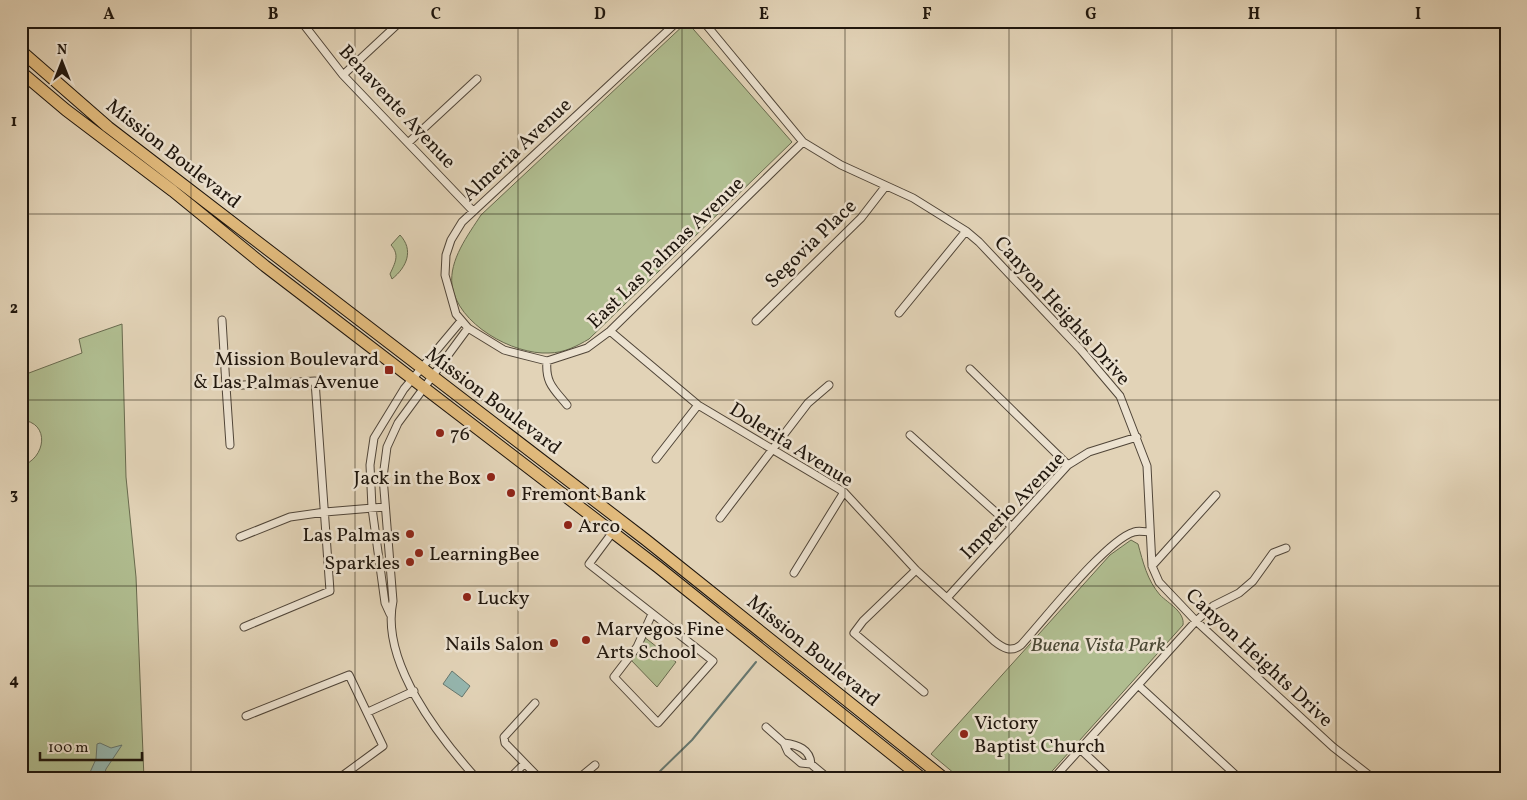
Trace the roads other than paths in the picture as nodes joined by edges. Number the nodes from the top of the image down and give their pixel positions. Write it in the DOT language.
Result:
graph roads {
  1 [pos="301,21"];
  2 [pos="401,21"];
  3 [pos="678,21"];
  4 [pos="703,21"];
  5 [pos="21,51"];
  6 [pos="21,72"];
  7 [pos="343,75"];
  8 [pos="477,79"];
  9 [pos="803,142"];
  10 [pos="408,143"];
  11 [pos="885,187"];
  12 [pos="473,211"];
  13 [pos="966,231"];
  14 [pos="899,313"];
  15 [pos="222,320"];
  16 [pos="461,321"];
  17 [pos="756,321"];
  18 [pos="468,328"];
  19 [pos="610,331"];
  20 [pos="547,361"];
  21 [pos="422,369"];
  22 [pos="970,369"];
  23 [pos="432,376"];
  24 [pos="414,380"];
  25 [pos="829,385"];
  26 [pos="226,386"];
  27 [pos="424,387"];
  28 [pos="567,405"];
  29 [pos="698,405"];
  30 [pos="910,435"];
  31 [pos="1137,437"];
  32 [pos="230,445"];
  33 [pos="774,448"];
  34 [pos="656,459"];
  35 [pos="1068,465"];
  36 [pos="844,492"];
  37 [pos="1216,495"];
  38 [pos="385,507"];
  39 [pos="372,508"];
  40 [pos="325,512"];
  41 [pos="720,518"];
  42 [pos="621,521"];
  43 [pos="1011,526"];
  44 [pos="613,532"];
  45 [pos="1149,532"];
  46 [pos="240,537"];
  47 [pos="1286,548"];
  48 [pos="1152,566"];
  49 [pos="916,570"];
  50 [pos="794,573"];
  51 [pos="947,598"];
  52 [pos="390,614"];
  53 [pos="652,614"];
  54 [pos="1196,621"];
  55 [pos="244,627"];
  56 [pos="1138,685"];
  57 [pos="414,691"];
  58 [pos="924,692"];
  59 [pos="535,704"];
  60 [pos="368,712"];
  61 [pos="246,716"];
  62 [pos="766,727"];
  63 [pos="784,743"];
  64 [pos="1080,749"];
  65 [pos="524,764"];
  66 [pos="812,764"];
  67 [pos="595,765"];
  68 [pos="338,779"];
  69 [pos="478,779"];
  70 [pos="509,779"];
  71 [pos="540,779"];
  72 [pos="578,779"];
  73 [pos="829,779"];
  74 [pos="923,779"];
  75 [pos="945,779"];
  76 [pos="1053,779"];
  77 [pos="1112,779"];
  78 [pos="1240,779"];
  79 [pos="1374,779"];
  1 -- 7 [label="street, Benavente Avenue"];
  2 -- 7 [label="street"];
  3 -- 12 [label="street, Almeria Avenue"];
  4 -- 9 [label="street, Canyon Heights Drive"];
  5 -- 21 [label="main road, Mission Boulevard"];
  6 -- 24 [label="main road, Mission Boulevard"];
  7 -- 10 [label="street, Benavente Avenue"];
  8 -- 10 [label="street"];
  9 -- 11 [label="street, Canyon Heights Drive"];
  9 -- 19 [label="street, East Las Palmas Avenue"];
  10 -- 12 [label="street, Benavente Avenue"];
  11 -- 13 [label="street, Canyon Heights Drive"];
  11 -- 17 [label="street, Segovia Place"];
  12 -- 16 [label="street, Almeria Avenue"];
  13 -- 14 [label="street"];
  13 -- 31 [label="street, Canyon Heights Drive"];
  15 -- 26 [label="street"];
  16 -- 18 [label="street, Almeria Avenue"];
  16 -- 21 [label="street"];
  18 -- 20 [label="street"];
  18 -- 23 [label="street"];
  19 -- 20 [label="street, East Las Palmas Avenue"];
  19 -- 29 [label="street, Dolerita Avenue"];
  20 -- 28 [label="street"];
  21 -- 23 [label="main road, Mission Boulevard"];
  21 -- 24 [label="street"];
  22 -- 35 [label="street"];
  23 -- 27 [label="street"];
  23 -- 42 [label="main road, Mission Boulevard"];
  24 -- 27 [label="main road, Mission Boulevard"];
  24 -- 39 [label="street"];
  25 -- 33 [label="street"];
  26 -- 32 [label="street"];
  26 -- 40 [label="street"];
  27 -- 38 [label="street"];
  27 -- 44 [label="main road, Mission Boulevard"];
  29 -- 33 [label="street, Dolerita Avenue"];
  29 -- 34 [label="street"];
  30 -- 43 [label="street"];
  31 -- 35 [label="street, Imperio Avenue"];
  31 -- 45 [label="street, Canyon Heights Drive"];
  33 -- 36 [label="street, Dolerita Avenue"];
  33 -- 41 [label="street"];
  35 -- 43 [label="street, Imperio Avenue"];
  36 -- 49 [label="street, Dolerita Avenue"];
  36 -- 50 [label="street"];
  37 -- 48 [label="street"];
  38 -- 39 [label="street"];
  38 -- 52 [label="street"];
  39 -- 40 [label="street"];
  39 -- 52 [label="street"];
  40 -- 46 [label="street"];
  40 -- 55 [label="street"];
  42 -- 44 [label="street"];
  42 -- 75 [label="main road, Mission Boulevard"];
  43 -- 51 [label="street, Imperio Avenue"];
  44 -- 53 [label="street"];
  44 -- 74 [label="main road, Mission Boulevard"];
  45 -- 48 [label="street, Canyon Heights Drive"];
  45 -- 51 [label="street, Dolerita Avenue"];
  47 -- 54 [label="street"];
  48 -- 54 [label="street, Canyon Heights Drive"];
  49 -- 51 [label="street, Dolerita Avenue"];
  49 -- 58 [label="street"];
  52 -- 57 [label="street"];
  53 -- 53 [label="street"];
  54 -- 56 [label="street"];
  54 -- 79 [label="street, Canyon Heights Drive"];
  56 -- 64 [label="street"];
  56 -- 78 [label="street"];
  57 -- 60 [label="street"];
  57 -- 69 [label="street"];
  59 -- 65 [label="street"];
  60 -- 61 [label="street"];
  60 -- 68 [label="street"];
  62 -- 63 [label="street"];
  63 -- 66 [label="street"];
  63 -- 66 [label="street"];
  64 -- 76 [label="street"];
  64 -- 77 [label="street"];
  65 -- 70 [label="street"];
  65 -- 71 [label="street"];
  66 -- 73 [label="street"];
  67 -- 72 [label="street"];
}
